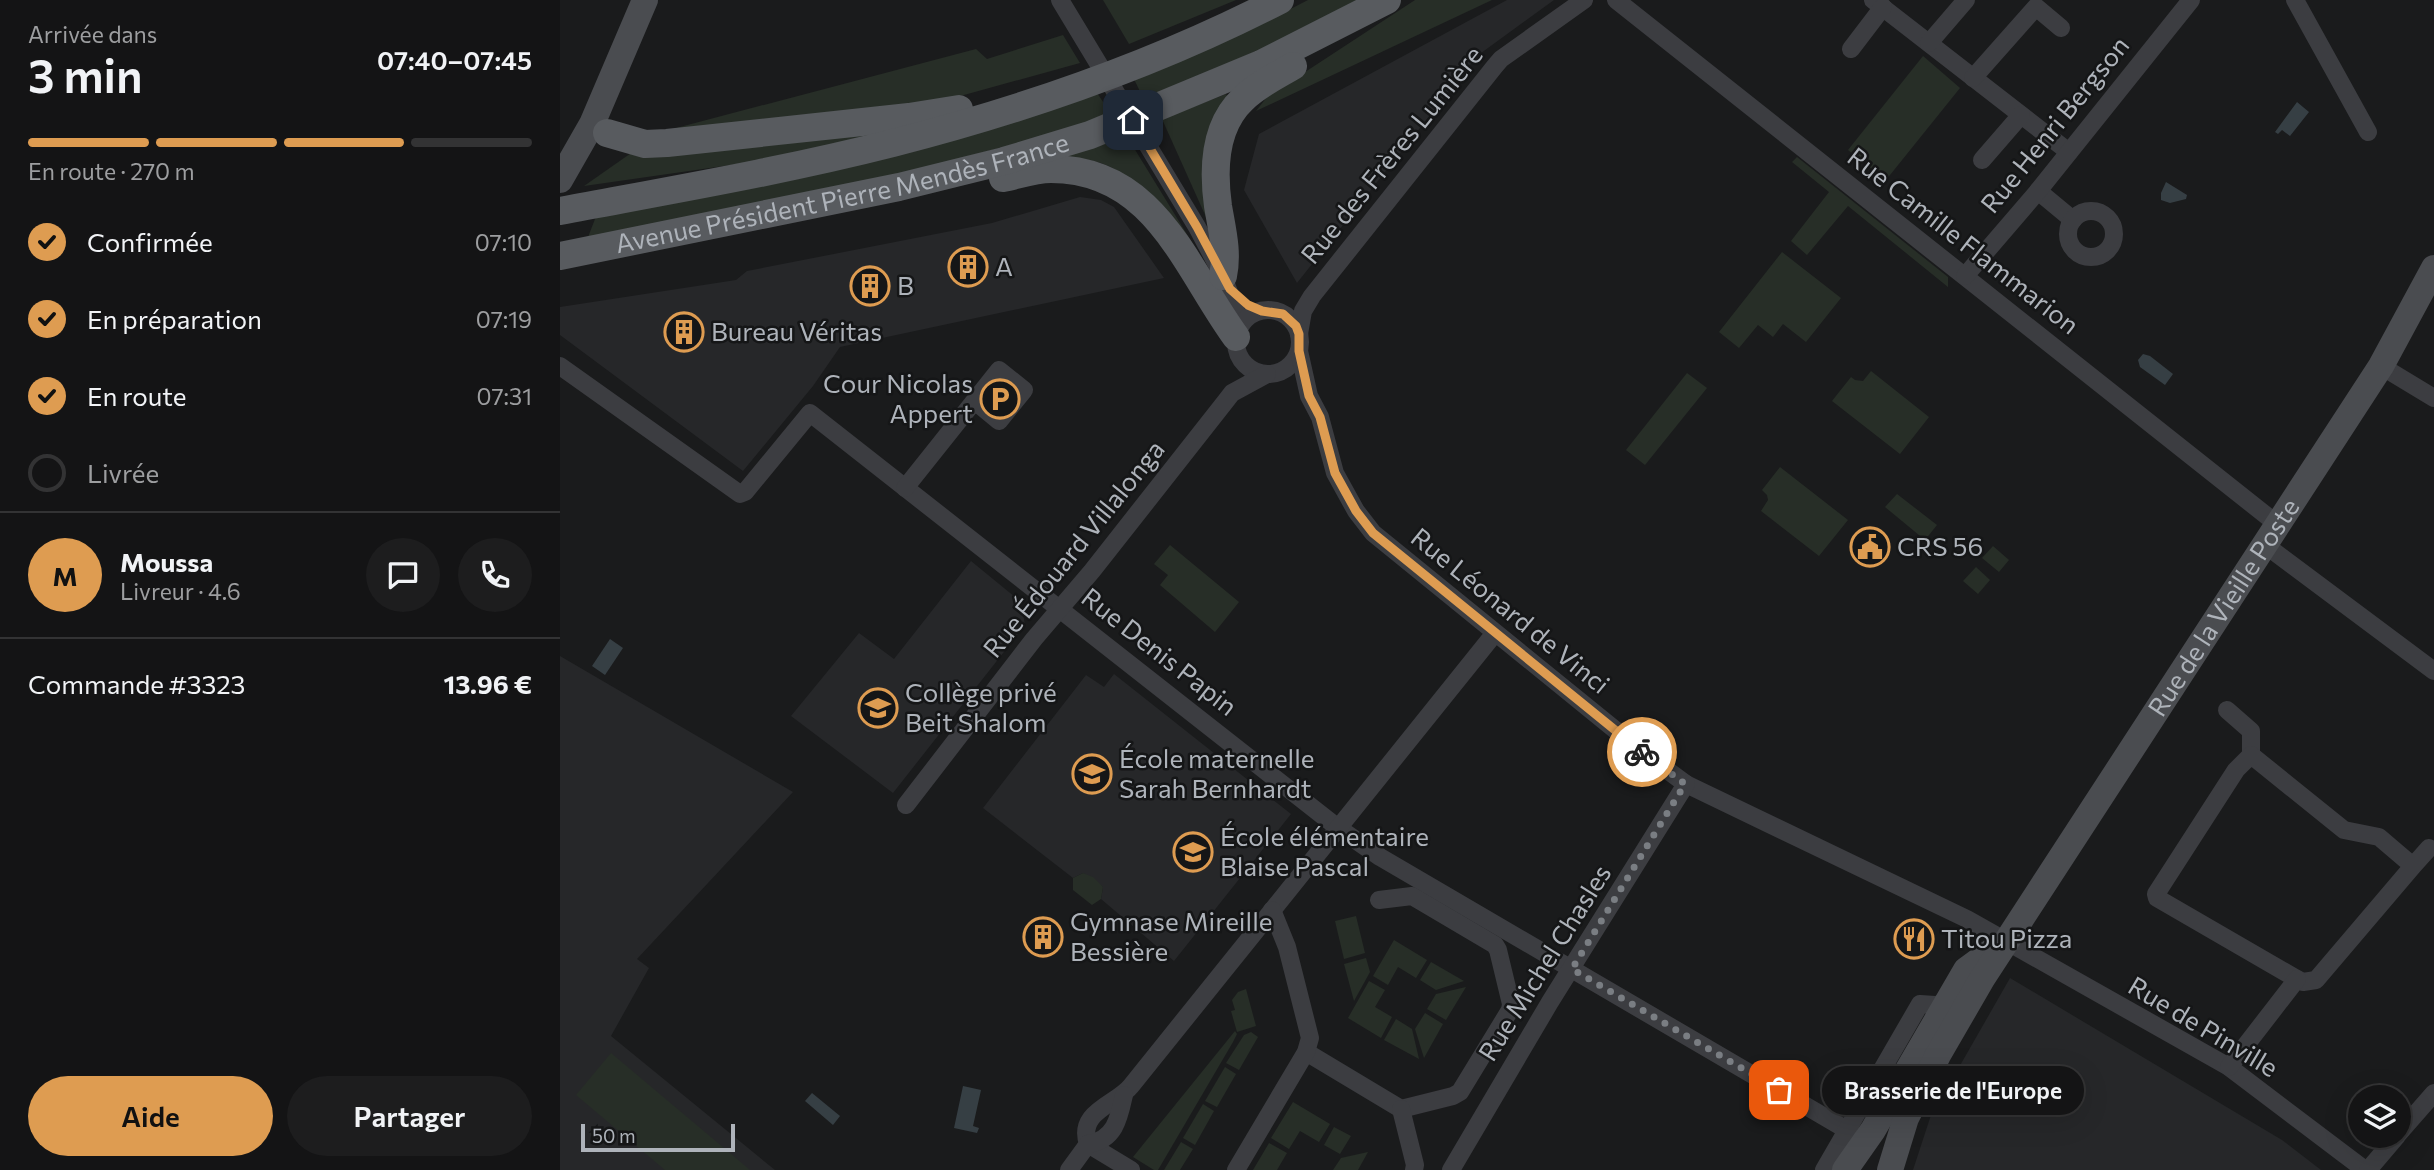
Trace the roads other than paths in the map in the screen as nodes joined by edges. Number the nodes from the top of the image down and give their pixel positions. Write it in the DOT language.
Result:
graph roads {
  1 [pos="645,0"];
  2 [pos="1060,0"];
  3 [pos="1280,0"];
  4 [pos="1389,0"];
  5 [pos="1584,0"];
  6 [pos="1616,0"];
  7 [pos="1965,0"];
  8 [pos="2295,0"];
  9 [pos="2185,2"];
  10 [pos="1878,4"];
  11 [pos="2061,28"];
  12 [pos="1929,43"];
  13 [pos="1851,49"];
  14 [pos="1973,78"];
  15 [pos="1033,103"];
  16 [pos="2021,115"];
  17 [pos="600,129"];
  18 [pos="2368,132"];
  19 [pos="2069,152"];
  20 [pos="1982,160"];
  21 [pos="560,180"];
  22 [pos="899,187"];
  23 [pos="2038,191"];
  24 [pos="560,211"];
  25 [pos="2073,220"];
  26 [pos="560,256"];
  27 [pos="2434,268"];
  28 [pos="1965,276"];
  29 [pos="1226,283"];
  30 [pos="1312,296"];
  31 [pos="1262,311"];
  32 [pos="1283,314"];
  33 [pos="1238,337"];
  34 [pos="1299,343"];
  35 [pos="560,366"];
  36 [pos="2381,366"];
  37 [pos="1273,373"];
  38 [pos="1232,393"];
  39 [pos="1309,396"];
  40 [pos="2434,398"];
  41 [pos="976,402"];
  42 [pos="905,488"];
  43 [pos="2271,534"];
  44 [pos="1061,609"];
  45 [pos="1495,633"];
  46 [pos="2434,671"];
  47 [pos="2227,709"];
  48 [pos="2251,755"];
  49 [pos="1685,784"];
  50 [pos="906,805"];
  51 [pos="1337,827"];
  52 [pos="2429,848"];
  53 [pos="2413,866"];
  54 [pos="1379,900"];
  55 [pos="1272,910"];
  56 [pos="2006,941"];
  57 [pos="1572,969"];
  58 [pos="2297,979"];
  59 [pos="1306,1052"];
  60 [pos="2229,1068"];
  61 [pos="2434,1093"];
  62 [pos="1401,1109"];
  63 [pos="2411,1120"];
  64 [pos="1858,1126"];
  65 [pos="1088,1144"];
  66 [pos="2386,1148"];
  67 [pos="1069,1170"];
  68 [pos="1132,1170"];
  69 [pos="1236,1170"];
  70 [pos="1414,1170"];
  71 [pos="1451,1170"];
  72 [pos="1824,1170"];
  73 [pos="1845,1170"];
  74 [pos="1890,1170"];
  75 [pos="2367,1170"];
  1 -- 17 [label="main road"];
  2 -- 29 [label="street"];
  3 -- 15 [label="main road, Avenue Président Pierre Mendès France"];
  4 -- 22 [label="main road, Avenue Président Pierre Mendès France"];
  4 -- 29 [label="main road"];
  5 -- 30 [label="street, Rue des Frères Lumière"];
  6 -- 28 [label="street, Rue Camille Flammarion"];
  7 -- 12 [label="street"];
  8 -- 18 [label="street"];
  9 -- 19 [label="street, Rue Henri Bergson"];
  10 -- 12 [label="street"];
  10 -- 13 [label="street"];
  11 -- 14 [label="street"];
  12 -- 14 [label="street"];
  14 -- 16 [label="street"];
  15 -- 17 [label="main road"];
  15 -- 24 [label="main road, Avenue Président Pierre Mendès France"];
  16 -- 19 [label="street"];
  16 -- 20 [label="street"];
  17 -- 21 [label="main road"];
  19 -- 23 [label="street, Rue Henri Bergson"];
  22 -- 26 [label="main road, Avenue Président Pierre Mendès France"];
  22 -- 33 [label="main road"];
  23 -- 25 [label="street"];
  23 -- 28 [label="street, Rue Henri Bergson"];
  27 -- 36 [label="main road, Rue de la Vieille Poste"];
  28 -- 43 [label="street, Rue Camille Flammarion"];
  29 -- 31 [label="street"];
  29 -- 33 [label="street"];
  30 -- 32 [label="street, Rue des Frères Lumière"];
  30 -- 34 [label="street, Rue des Frères Lumière"];
  31 -- 32 [label="street"];
  31 -- 33 [label="street"];
  32 -- 34 [label="street"];
  33 -- 37 [label="street"];
  33 -- 38 [label="street"];
  34 -- 37 [label="street"];
  34 -- 39 [label="street, Rue Léonard de Vinci"];
  35 -- 42 [label="street, Rue Denis Papin"];
  36 -- 40 [label="street"];
  36 -- 43 [label="main road, Rue de la Vieille Poste"];
  37 -- 38 [label="street, Rue Édouard Villalonga"];
  37 -- 39 [label="street, Rue Léonard de Vinci"];
  38 -- 44 [label="street, Rue Édouard Villalonga"];
  39 -- 45 [label="street, Rue Léonard de Vinci"];
  41 -- 42 [label="street"];
  42 -- 44 [label="street, Rue Denis Papin"];
  43 -- 46 [label="street, Rue Camille Flammarion"];
  43 -- 56 [label="main road, Rue de la Vieille Poste"];
  44 -- 50 [label="street, Rue Édouard Villalonga"];
  44 -- 51 [label="street, Rue Denis Papin"];
  45 -- 49 [label="street, Rue Léonard de Vinci"];
  45 -- 51 [label="street"];
  47 -- 48 [label="street"];
  48 -- 53 [label="street"];
  48 -- 58 [label="street"];
  49 -- 56 [label="street, Rue Léonard de Vinci"];
  49 -- 57 [label="street, Rue Michel Chasles"];
  51 -- 55 [label="street"];
  51 -- 57 [label="street, Rue Denis Papin"];
  52 -- 53 [label="street"];
  53 -- 58 [label="street"];
  54 -- 62 [label="street"];
  55 -- 59 [label="street"];
  55 -- 65 [label="street"];
  56 -- 60 [label="street, Rue de Pinville"];
  56 -- 64 [label="main road, Rue de la Vieille Poste"];
  56 -- 74 [label="main road, Rue de la Vieille Poste"];
  57 -- 64 [label="street, Rue Denis Papin"];
  57 -- 71 [label="street, Rue Michel Chasles"];
  58 -- 60 [label="street"];
  59 -- 62 [label="street"];
  59 -- 69 [label="street"];
  60 -- 75 [label="street, Rue de Pinville"];
  61 -- 63 [label="street"];
  62 -- 70 [label="street"];
  64 -- 72 [label="street, Rue de la Vieille Poste"];
  64 -- 73 [label="main road, Rue de la Vieille Poste"];
  65 -- 67 [label="street"];
  65 -- 68 [label="street"];
  66 -- 75 [label="street"];
}
